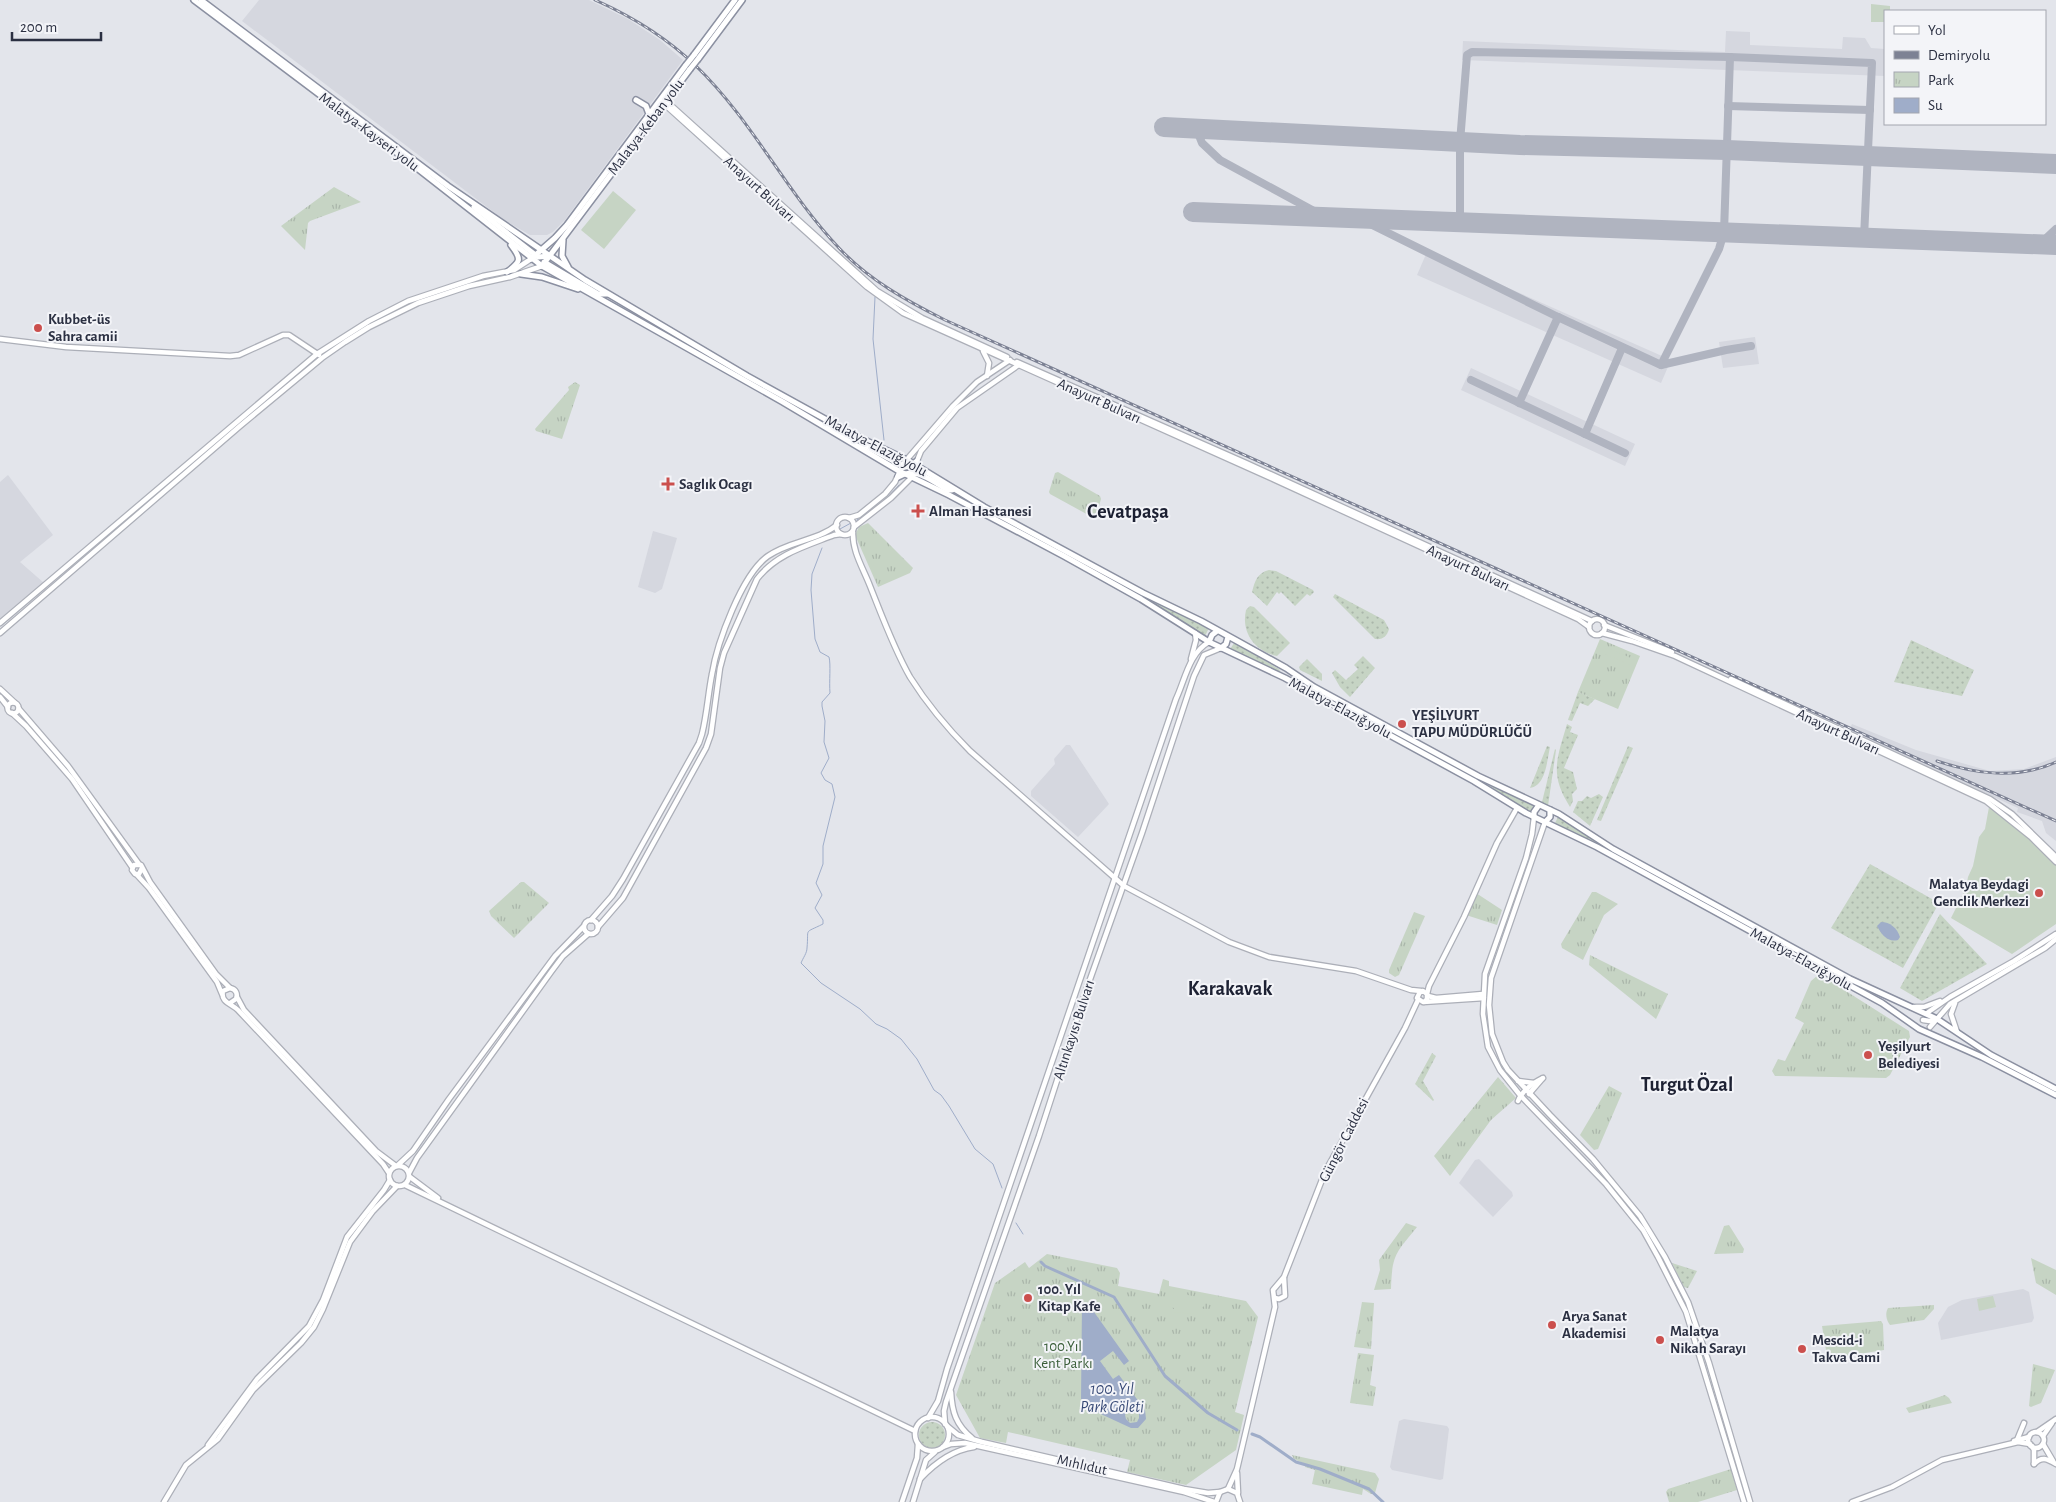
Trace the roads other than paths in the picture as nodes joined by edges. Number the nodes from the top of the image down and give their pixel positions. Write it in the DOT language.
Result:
graph roads {
  1 [pos="194,0"];
  2 [pos="201,0"];
  3 [pos="735,0"];
  4 [pos="742,0"];
  5 [pos="696,57"];
  6 [pos="636,100"];
  7 [pos="662,100"];
  8 [pos="649,114"];
  9 [pos="463,204"];
  10 [pos="518,230"];
  11 [pos="505,237"];
  12 [pos="563,238"];
  13 [pos="528,240"];
  14 [pos="540,248"];
  15 [pos="533,256"];
  16 [pos="551,256"];
  17 [pos="546,266"];
  18 [pos="570,270"];
  19 [pos="507,272"];
  20 [pos="521,274"];
  21 [pos="581,290"];
  22 [pos="610,295"];
  23 [pos="595,299"];
  24 [pos="0,339"];
  25 [pos="982,350"];
  26 [pos="318,354"];
  27 [pos="322,358"];
  28 [pos="1010,360"];
  29 [pos="1020,364"];
  30 [pos="987,376"];
  31 [pos="905,459"];
  32 [pos="916,467"];
  33 [pos="901,471"];
  34 [pos="912,478"];
  35 [pos="849,518"];
  36 [pos="837,524"];
  37 [pos="853,529"];
  38 [pos="842,534"];
  39 [pos="854,547"];
  40 [pos="1592,621"];
  41 [pos="0,623"];
  42 [pos="1604,625"];
  43 [pos="1589,627"];
  44 [pos="1217,631"];
  45 [pos="0,633"];
  46 [pos="1195,633"];
  47 [pos="1602,633"];
  48 [pos="1228,636"];
  49 [pos="1209,642"];
  50 [pos="1221,648"];
  51 [pos="1190,664"];
  52 [pos="0,689"];
  53 [pos="0,697"];
  54 [pos="14,702"];
  55 [pos="8,707"];
  56 [pos="19,709"];
  57 [pos="12,713"];
  58 [pos="1161,746"];
  59 [pos="1161,779"];
  60 [pos="1141,802"];
  61 [pos="1539,805"];
  62 [pos="1517,808"];
  63 [pos="1550,810"];
  64 [pos="1534,817"];
  65 [pos="1545,822"];
  66 [pos="1564,832"];
  67 [pos="1142,833"];
  68 [pos="1585,846"];
  69 [pos="2056,857"];
  70 [pos="2056,862"];
  71 [pos="1119,865"];
  72 [pos="141,866"];
  73 [pos="132,867"];
  74 [pos="1104,868"];
  75 [pos="137,874"];
  76 [pos="1115,878"];
  77 [pos="1124,886"];
  78 [pos="1103,914"];
  79 [pos="591,920"];
  80 [pos="583,927"];
  81 [pos="598,927"];
  82 [pos="588,934"];
  83 [pos="2056,934"];
  84 [pos="2056,939"];
  85 [pos="1102,948"];
  86 [pos="1084,972"];
  87 [pos="1484,982"];
  88 [pos="230,988"];
  89 [pos="1411,990"];
  90 [pos="1425,993"];
  91 [pos="222,994"];
  92 [pos="1085,994"];
  93 [pos="1483,996"];
  94 [pos="1490,996"];
  95 [pos="237,997"];
  96 [pos="1474,997"];
  97 [pos="1950,997"];
  98 [pos="1957,1000"];
  99 [pos="1420,1001"];
  100 [pos="230,1003"];
  101 [pos="1913,1007"];
  102 [pos="1483,1008"];
  103 [pos="1927,1013"];
  104 [pos="1937,1019"];
  105 [pos="1923,1020"];
  106 [pos="1932,1028"];
  107 [pos="1957,1032"];
  108 [pos="1932,1035"];
  109 [pos="1518,1081"];
  110 [pos="1535,1084"];
  111 [pos="2056,1089"];
  112 [pos="1528,1092"];
  113 [pos="2056,1095"];
  114 [pos="1522,1097"];
  115 [pos="1537,1102"];
  116 [pos="397,1166"];
  117 [pos="389,1173"];
  118 [pos="410,1175"];
  119 [pos="390,1180"];
  120 [pos="405,1185"];
  121 [pos="397,1186"];
  122 [pos="443,1202"];
  123 [pos="1284,1277"];
  124 [pos="1278,1286"];
  125 [pos="1284,1288"];
  126 [pos="1275,1298"];
  127 [pos="1281,1299"];
  128 [pos="1275,1307"];
  129 [pos="951,1387"];
  130 [pos="928,1418"];
  131 [pos="2055,1420"];
  132 [pos="946,1425"];
  133 [pos="915,1431"];
  134 [pos="2032,1435"];
  135 [pos="2043,1436"];
  136 [pos="974,1440"];
  137 [pos="2017,1440"];
  138 [pos="918,1444"];
  139 [pos="2031,1445"];
  140 [pos="978,1446"];
  141 [pos="2001,1446"];
  142 [pos="2040,1446"];
  143 [pos="206,1448"];
  144 [pos="943,1448"];
  145 [pos="936,1451"];
  146 [pos="2055,1463"];
  147 [pos="2034,1464"];
  148 [pos="1237,1469"];
  149 [pos="920,1479"];
  150 [pos="1228,1489"];
  151 [pos="1220,1492"];
  152 [pos="1239,1498"];
  153 [pos="164,1502"];
  154 [pos="902,1502"];
  155 [pos="913,1502"];
  156 [pos="1215,1502"];
  157 [pos="1246,1502"];
  158 [pos="1744,1502"];
  159 [pos="1750,1502"];
  160 [pos="1852,1502"];
  1 -- 9 [label="highway, Malatya-Kayseri yolu"];
  2 -- 13 [label="highway"];
  3 -- 5 [label="highway, Malatya-Keban yolu"];
  4 -- 5 [label="highway, Malatya-Keban yolu"];
  5 -- 7 [label="highway, Malatya-Keban yolu, bridge"];
  6 -- 8 [label="highway"];
  7 -- 8 [label="highway, Malatya-Keban yolu"];
  7 -- 12 [label="highway, Malatya-Keban yolu"];
  7 -- 25 [label="main road, Anayurt Bulvarı"];
  7 -- 28 [label="main road, Anayurt Bulvarı"];
  8 -- 14 [label="highway, Malatya-Keban yolu"];
  9 -- 11 [label="highway, Malatya-Kayseri yolu"];
  9 -- 15 [label="highway"];
  10 -- 13 [label="highway"];
  11 -- 15 [label="highway, Malatya-Kayseri yolu"];
  11 -- 19 [label="highway"];
  12 -- 16 [label="highway, Malatya-Keban yolu"];
  12 -- 18 [label="highway"];
  13 -- 14 [label="highway, Malatya-Elazığ yolu"];
  14 -- 15 [label="highway, Malatya-Keban yolu"];
  14 -- 16 [label="highway, Malatya-Elazığ yolu"];
  15 -- 16 [label="highway"];
  15 -- 17 [label="highway, Malatya-Kayseri yolu"];
  15 -- 19 [label="main road"];
  16 -- 17 [label="highway, Malatya-Keban yolu"];
  16 -- 18 [label="highway, Malatya-Elazığ yolu"];
  17 -- 20 [label="main road"];
  17 -- 21 [label="highway, Malatya-Elazığ yolu"];
  17 -- 22 [label="highway"];
  18 -- 22 [label="highway, Malatya-Elazığ yolu"];
  19 -- 26 [label="main road"];
  20 -- 21 [label="highway"];
  20 -- 27 [label="main road"];
  21 -- 23 [label="highway"];
  21 -- 33 [label="highway, Malatya-Elazığ yolu"];
  22 -- 31 [label="highway, Malatya-Elazığ yolu"];
  24 -- 26 [label="main road"];
  25 -- 28 [label="main road, Anayurt Bulvarı"];
  25 -- 30 [label="main road"];
  26 -- 27 [label="main road"];
  26 -- 41 [label="main road"];
  27 -- 45 [label="main road"];
  28 -- 29 [label="main road, Anayurt Bulvarı"];
  28 -- 30 [label="main road"];
  29 -- 32 [label="main road"];
  29 -- 40 [label="main road, Anayurt Bulvarı"];
  29 -- 43 [label="main road, Anayurt Bulvarı"];
  30 -- 31 [label="main road"];
  31 -- 32 [label="highway, Malatya-Elazığ yolu"];
  31 -- 33 [label="highway"];
  32 -- 33 [label="highway"];
  32 -- 34 [label="highway"];
  32 -- 44 [label="highway, Malatya-Elazığ yolu"];
  33 -- 34 [label="highway, Malatya-Elazığ yolu"];
  33 -- 35 [label="main road"];
  34 -- 37 [label="main road"];
  34 -- 46 [label="highway, Malatya-Elazığ yolu"];
  35 -- 36 [label="main road"];
  35 -- 37 [label="main road"];
  36 -- 38 [label="main road"];
  36 -- 79 [label="main road"];
  37 -- 38 [label="main road"];
  37 -- 39 [label="main road"];
  38 -- 39 [label="main road"];
  38 -- 81 [label="main road"];
  39 -- 74 [label="main road"];
  40 -- 42 [label="main road"];
  40 -- 43 [label="main road"];
  42 -- 47 [label="main road"];
  42 -- 69 [label="main road, Anayurt Bulvarı"];
  43 -- 47 [label="main road"];
  44 -- 48 [label="highway, Malatya-Elazığ yolu"];
  44 -- 49 [label="highway"];
  46 -- 49 [label="highway, Malatya-Elazığ yolu"];
  46 -- 51 [label="main road"];
  47 -- 70 [label="main road, Anayurt Bulvarı"];
  48 -- 50 [label="highway"];
  48 -- 61 [label="highway, Malatya-Elazığ yolu"];
  49 -- 50 [label="highway, Malatya-Elazığ yolu"];
  49 -- 51 [label="main road, Altınkayısı Bulvarı"];
  50 -- 59 [label="main road, Altınkayısı Bulvarı"];
  50 -- 62 [label="highway, Malatya-Elazığ yolu"];
  51 -- 58 [label="main road, Altınkayısı Bulvarı"];
  52 -- 54 [label="main road"];
  53 -- 55 [label="main road"];
  54 -- 55 [label="main road"];
  54 -- 56 [label="main road"];
  55 -- 57 [label="main road"];
  56 -- 57 [label="main road"];
  56 -- 72 [label="main road"];
  57 -- 73 [label="main road"];
  58 -- 59 [label="main road"];
  58 -- 60 [label="main road, Altınkayısı Bulvarı"];
  59 -- 67 [label="main road, Altınkayısı Bulvarı"];
  60 -- 67 [label="main road"];
  60 -- 71 [label="main road, Altınkayısı Bulvarı"];
  61 -- 63 [label="highway"];
  61 -- 64 [label="highway"];
  62 -- 64 [label="highway, Malatya-Elazığ yolu"];
  62 -- 90 [label="main road, Güngör Caddesi"];
  63 -- 65 [label="highway"];
  63 -- 101 [label="highway, Malatya-Elazığ yolu"];
  64 -- 65 [label="highway"];
  64 -- 87 [label="main road"];
  65 -- 66 [label="highway, Malatya-Elazığ yolu"];
  65 -- 94 [label="main road"];
  66 -- 68 [label="highway"];
  66 -- 108 [label="highway, Malatya-Elazığ yolu"];
  67 -- 77 [label="main road, Altınkayısı Bulvarı"];
  71 -- 74 [label="main road"];
  71 -- 76 [label="main road, Altınkayısı Bulvarı"];
  72 -- 73 [label="main road"];
  72 -- 75 [label="main road"];
  72 -- 88 [label="main road"];
  73 -- 75 [label="main road"];
  74 -- 76 [label="main road"];
  75 -- 91 [label="main road"];
  76 -- 77 [label="main road"];
  76 -- 78 [label="main road, Altınkayısı Bulvarı"];
  77 -- 85 [label="main road, Altınkayısı Bulvarı"];
  77 -- 89 [label="main road"];
  78 -- 85 [label="main road"];
  78 -- 86 [label="main road, Altınkayısı Bulvarı"];
  79 -- 80 [label="main road"];
  79 -- 81 [label="main road"];
  80 -- 82 [label="main road"];
  80 -- 116 [label="main road"];
  81 -- 82 [label="main road"];
  82 -- 118 [label="main road"];
  83 -- 97 [label="main road"];
  84 -- 98 [label="main road"];
  85 -- 92 [label="main road, Altınkayısı Bulvarı"];
  86 -- 92 [label="main road"];
  86 -- 130 [label="main road, Altınkayısı Bulvarı"];
  87 -- 93 [label="main road"];
  87 -- 96 [label="main road"];
  88 -- 91 [label="main road"];
  88 -- 95 [label="main road"];
  89 -- 90 [label="main road"];
  89 -- 99 [label="main road"];
  90 -- 96 [label="main road"];
  90 -- 99 [label="main road, Güngör Caddesi"];
  90 -- 99 [label="main road, Güngör Caddesi"];
  91 -- 100 [label="main road"];
  92 -- 129 [label="main road, Altınkayısı Bulvarı"];
  93 -- 94 [label="main road"];
  93 -- 96 [label="main road"];
  93 -- 102 [label="main road"];
  94 -- 109 [label="main road"];
  95 -- 100 [label="main road"];
  95 -- 116 [label="main road"];
  96 -- 99 [label="main road"];
  96 -- 102 [label="main road"];
  97 -- 101 [label="main road"];
  97 -- 103 [label="main road"];
  98 -- 104 [label="main road"];
  98 -- 107 [label="main road"];
  99 -- 123 [label="main road, Güngör Caddesi"];
  100 -- 117 [label="main road"];
  101 -- 103 [label="highway, Malatya-Elazığ yolu"];
  102 -- 114 [label="main road"];
  103 -- 104 [label="highway, Malatya-Elazığ yolu"];
  103 -- 105 [label="highway"];
  104 -- 105 [label="main road"];
  104 -- 106 [label="main road"];
  104 -- 107 [label="highway, Malatya-Elazığ yolu"];
  106 -- 108 [label="highway"];
  107 -- 111 [label="highway, Malatya-Elazığ yolu"];
  108 -- 113 [label="highway, Malatya-Elazığ yolu"];
  109 -- 110 [label="main road"];
  109 -- 112 [label="main road"];
  110 -- 112 [label="main road"];
  110 -- 115 [label="main road"];
  112 -- 114 [label="main road"];
  112 -- 115 [label="main road"];
  114 -- 158 [label="main road"];
  115 -- 159 [label="main road"];
  116 -- 117 [label="main road"];
  116 -- 118 [label="main road"];
  117 -- 119 [label="main road"];
  118 -- 120 [label="main road"];
  118 -- 122 [label="main road"];
  119 -- 121 [label="main road"];
  119 -- 143 [label="main road"];
  120 -- 121 [label="main road"];
  120 -- 122 [label="main road"];
  121 -- 143 [label="main road"];
  122 -- 133 [label="main road"];
  123 -- 124 [label="main road, Güngör Caddesi"];
  123 -- 125 [label="main road, Güngör Caddesi"];
  124 -- 125 [label="main road"];
  124 -- 126 [label="main road"];
  125 -- 127 [label="main road"];
  126 -- 127 [label="main road"];
  126 -- 128 [label="main road"];
  127 -- 128 [label="main road"];
  128 -- 148 [label="main road"];
  129 -- 132 [label="main road, Altınkayısı Bulvarı"];
  129 -- 136 [label="main road"];
  130 -- 132 [label="main road"];
  130 -- 133 [label="main road"];
  131 -- 134 [label="main road"];
  131 -- 135 [label="main road"];
  132 -- 136 [label="main road, Mıhlıdut"];
  132 -- 144 [label="main road"];
  133 -- 138 [label="main road"];
  134 -- 135 [label="main road"];
  134 -- 137 [label="main road"];
  134 -- 137 [label="main road"];
  134 -- 139 [label="main road"];
  135 -- 142 [label="main road"];
  136 -- 151 [label="main road, Mıhlıdut"];
  137 -- 141 [label="main road"];
  138 -- 145 [label="main road"];
  138 -- 154 [label="main road"];
  139 -- 141 [label="main road"];
  139 -- 142 [label="main road"];
  139 -- 147 [label="main road"];
  140 -- 144 [label="main road, Mıhlıdut"];
  140 -- 149 [label="main road"];
  140 -- 156 [label="main road, Mıhlıdut"];
  141 -- 160 [label="main road"];
  142 -- 146 [label="main road"];
  142 -- 147 [label="main road"];
  143 -- 153 [label="main road"];
  144 -- 145 [label="main road"];
  145 -- 149 [label="main road"];
  146 -- 147 [label="main road"];
  148 -- 150 [label="main road"];
  148 -- 152 [label="main road"];
  149 -- 155 [label="main road"];
  150 -- 151 [label="main road"];
  150 -- 152 [label="main road"];
  151 -- 156 [label="main road"];
  152 -- 157 [label="main road"];
}
